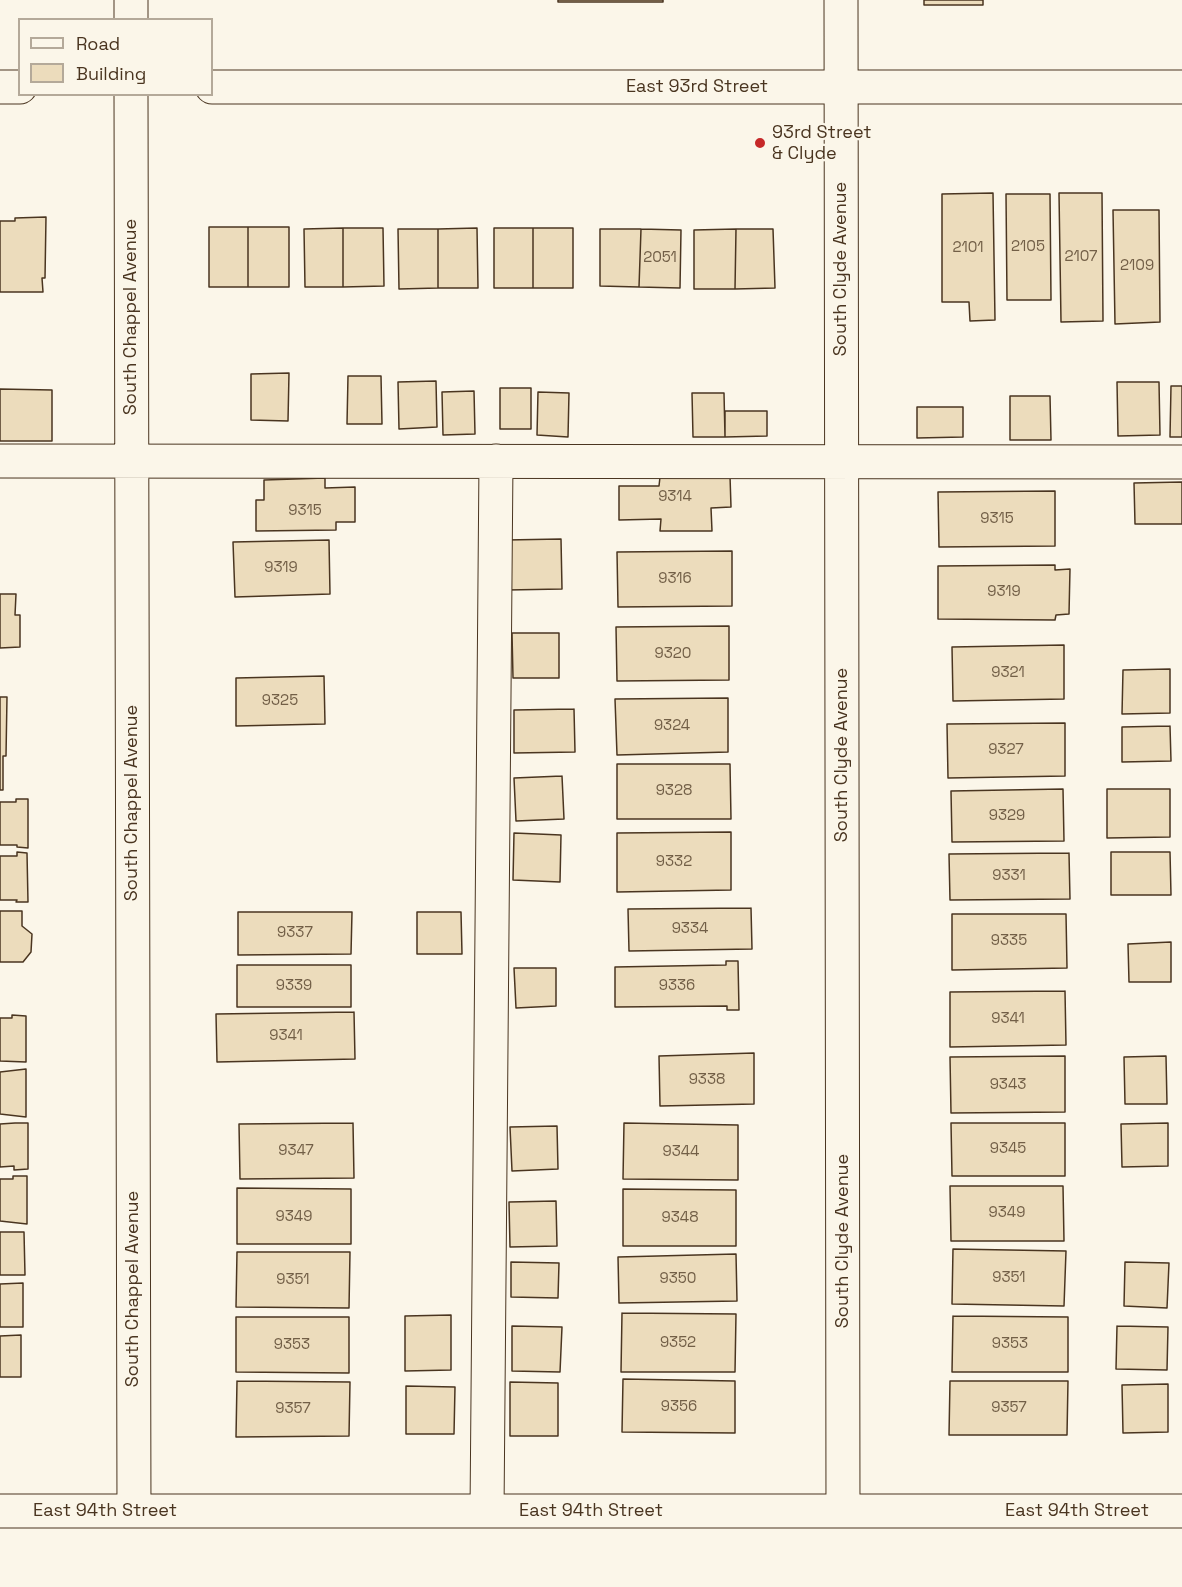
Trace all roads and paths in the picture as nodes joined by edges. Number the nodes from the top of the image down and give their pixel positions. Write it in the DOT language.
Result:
graph roads {
  1 [pos="131,0"];
  2 [pos="841,0"];
  3 [pos="131,18"];
  4 [pos="0,87"];
  5 [pos="18,87"];
  6 [pos="213,87"];
  7 [pos="841,87"];
  8 [pos="1182,87"];
  9 [pos="131,96"];
  10 [pos="0,461"];
  11 [pos="496,461"];
  12 [pos="131,462"];
  13 [pos="842,462"];
  14 [pos="1182,462"];
  15 [pos="0,1511"];
  16 [pos="134,1511"];
  17 [pos="487,1511"];
  18 [pos="843,1511"];
  19 [pos="1182,1511"];
  1 -- 3 [label="street"];
  2 -- 7 [label="street, South Clyde Avenue"];
  4 -- 5 [label="street"];
  6 -- 7 [label="street, East 93rd Street"];
  7 -- 8 [label="street, East 93rd Street"];
  7 -- 13 [label="street, South Clyde Avenue"];
  9 -- 12 [label="street, South Chappel Avenue"];
  10 -- 12 [label="street"];
  11 -- 12 [label="street"];
  11 -- 13 [label="street"];
  11 -- 17 [label="street"];
  12 -- 16 [label="street, South Chappel Avenue"];
  13 -- 14 [label="street"];
  13 -- 18 [label="street, South Clyde Avenue"];
  15 -- 16 [label="street, East 94th Street"];
  16 -- 17 [label="street, East 94th Street"];
  17 -- 18 [label="street, East 94th Street"];
  18 -- 19 [label="street, East 94th Street"];
}
